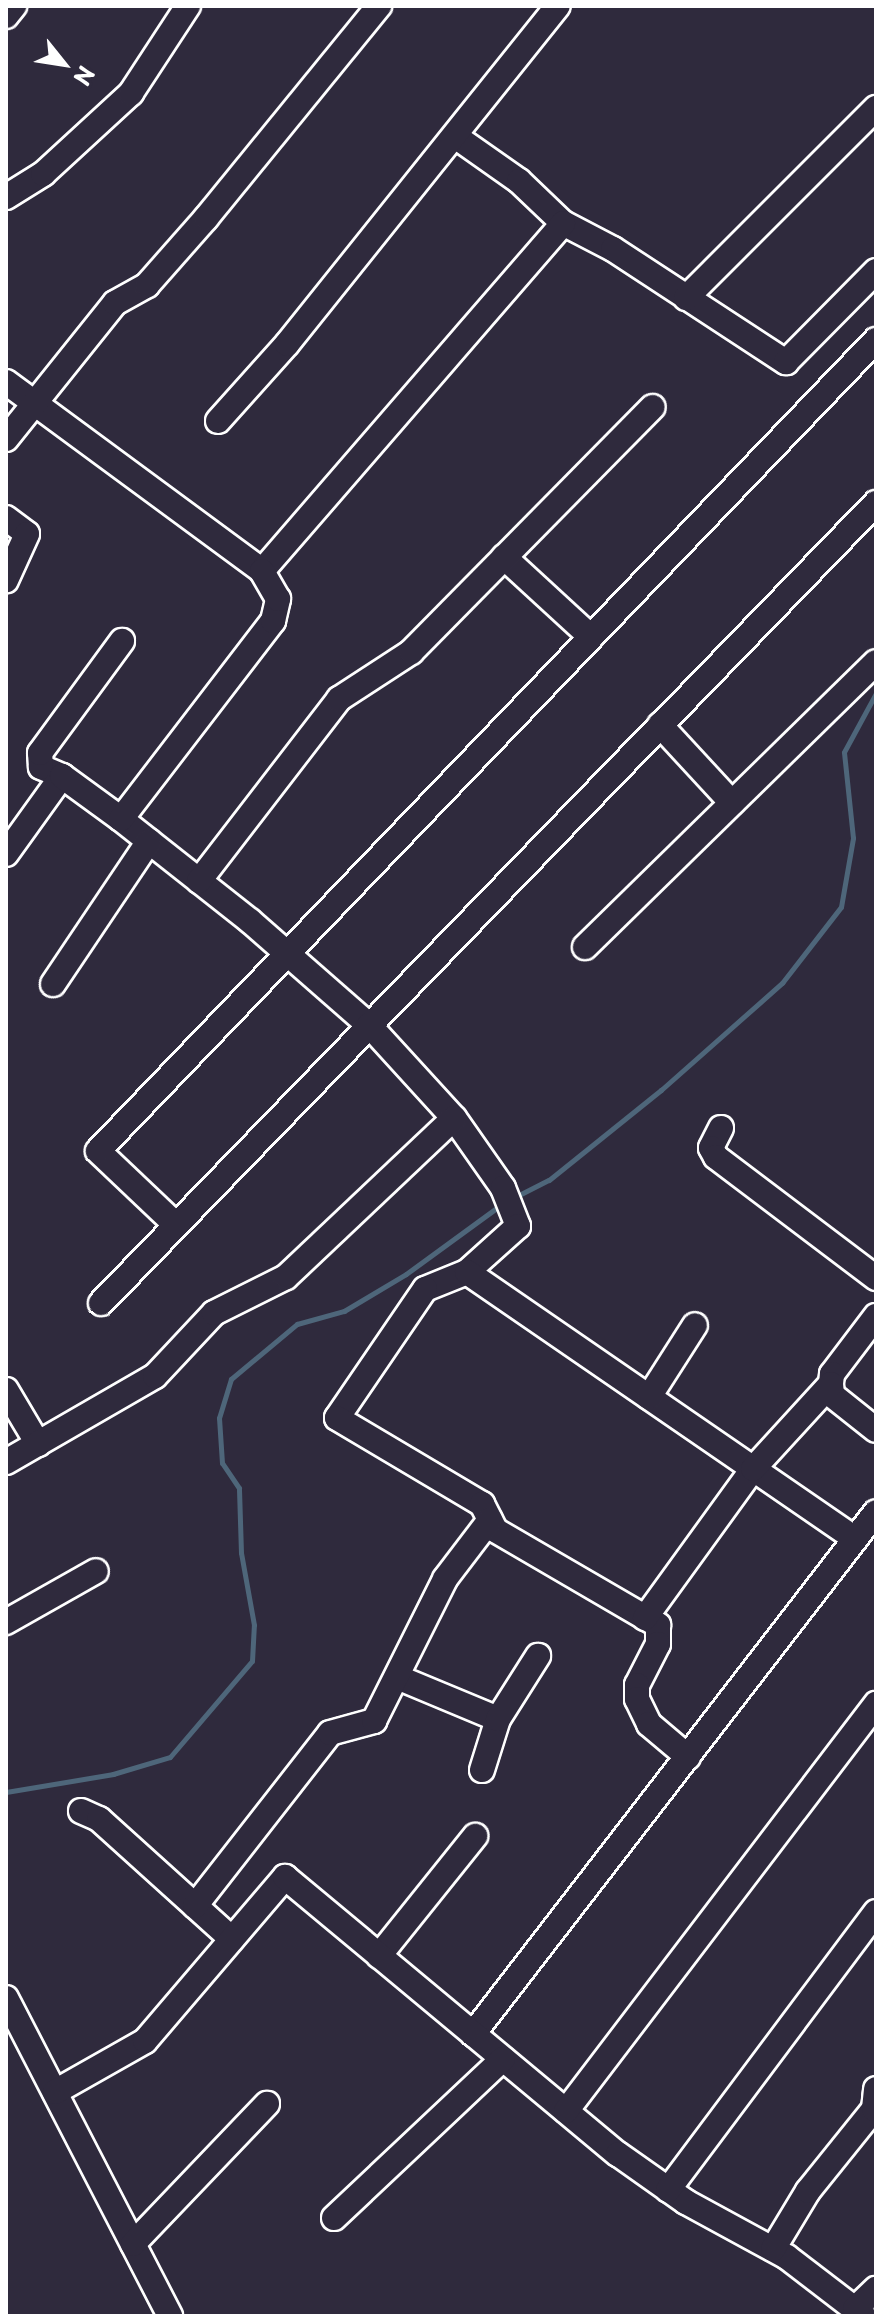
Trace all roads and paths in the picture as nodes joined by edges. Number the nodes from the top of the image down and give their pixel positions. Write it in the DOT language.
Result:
graph roads {
  1 [pos="14,6"];
  2 [pos="188,6"];
  3 [pos="379,6"];
  4 [pos="558,6"];
  5 [pos="6,16"];
  6 [pos="876,108"];
  7 [pos="455,136"];
  8 [pos="6,197"];
  9 [pos="563,223"];
  10 [pos="876,271"];
  11 [pos="686,298"];
  12 [pos="876,340"];
  13 [pos="6,382"];
  14 [pos="35,404"];
  15 [pos="653,407"];
  16 [pos="218,421"];
  17 [pos="6,439"];
  18 [pos="876,503"];
  19 [pos="6,518"];
  20 [pos="504,557"];
  21 [pos="262,571"];
  22 [pos="6,580"];
  23 [pos="591,637"];
  24 [pos="122,641"];
  25 [pos="876,662"];
  26 [pos="660,725"];
  27 [pos="62,776"];
  28 [pos="732,803"];
  29 [pos="121,819"];
  30 [pos="149,841"];
  31 [pos="6,854"];
  32 [pos="199,881"];
  33 [pos="585,947"];
  34 [pos="285,951"];
  35 [pos="53,984"];
  36 [pos="369,1025"];
  37 [pos="454,1118"];
  38 [pos="721,1128"];
  39 [pos="175,1224"];
  40 [pos="467,1272"];
  41 [pos="876,1278"];
  42 [pos="101,1303"];
  43 [pos="876,1316"];
  44 [pos="695,1325"];
  45 [pos="831,1384"];
  46 [pos="6,1390"];
  47 [pos="649,1397"];
  48 [pos="876,1430"];
  49 [pos="38,1444"];
  50 [pos="6,1462"];
  51 [pos="753,1469"];
  52 [pos="876,1512"];
  53 [pos="490,1520"];
  54 [pos="855,1539"];
  55 [pos="96,1571"];
  56 [pos="645,1618"];
  57 [pos="6,1622"];
  58 [pos="538,1656"];
  59 [pos="397,1677"];
  60 [pos="876,1704"];
  61 [pos="498,1719"];
  62 [pos="688,1757"];
  63 [pos="482,1770"];
  64 [pos="81,1811"];
  65 [pos="475,1836"];
  66 [pos="195,1906"];
  67 [pos="876,1912"];
  68 [pos="232,1939"];
  69 [pos="379,1956"];
  70 [pos="6,1998"];
  71 [pos="473,2034"];
  72 [pos="503,2059"];
  73 [pos="876,2089"];
  74 [pos="55,2092"];
  75 [pos="267,2104"];
  76 [pos="566,2111"];
  77 [pos="668,2190"];
  78 [pos="334,2218"];
  79 [pos="133,2244"];
  80 [pos="773,2249"];
  81 [pos="876,2289"];
  82 [pos="860,2313"];
  83 [pos="170,2316"];
  1 -- 5 [label="street"];
  2 -- 8 [label="street"];
  3 -- 14 [label="street"];
  4 -- 7 [label="street"];
  6 -- 11 [label="street"];
  7 -- 9 [label="street"];
  7 -- 16 [label="street"];
  9 -- 11 [label="street"];
  9 -- 21 [label="street"];
  10 -- 11 [label="street"];
  12 -- 23 [label="street"];
  13 -- 14 [label="street"];
  14 -- 17 [label="street"];
  14 -- 21 [label="street"];
  15 -- 20 [label="street"];
  18 -- 26 [label="street"];
  19 -- 22 [label="street"];
  20 -- 23 [label="street"];
  20 -- 32 [label="street"];
  21 -- 29 [label="street"];
  23 -- 34 [label="street"];
  24 -- 27 [label="street"];
  25 -- 28 [label="street"];
  26 -- 28 [label="street"];
  26 -- 36 [label="street"];
  27 -- 29 [label="street"];
  27 -- 31 [label="street"];
  28 -- 33 [label="street"];
  29 -- 30 [label="street"];
  30 -- 32 [label="street"];
  30 -- 35 [label="street"];
  32 -- 34 [label="street"];
  34 -- 36 [label="street"];
  34 -- 39 [label="street"];
  36 -- 37 [label="street"];
  36 -- 39 [label="street"];
  37 -- 40 [label="street"];
  37 -- 49 [label="street"];
  38 -- 41 [label="street"];
  39 -- 42 [label="street"];
  40 -- 47 [label="street"];
  40 -- 53 [label="street"];
  43 -- 45 [label="street"];
  44 -- 47 [label="street"];
  45 -- 48 [label="street"];
  45 -- 51 [label="street"];
  46 -- 49 [label="street"];
  47 -- 51 [label="street"];
  49 -- 50 [label="street"];
  51 -- 54 [label="street"];
  51 -- 56 [label="street"];
  52 -- 54 [label="street"];
  53 -- 56 [label="street"];
  53 -- 59 [label="street"];
  54 -- 62 [label="street"];
  55 -- 57 [label="street"];
  56 -- 62 [label="street"];
  58 -- 61 [label="street"];
  59 -- 61 [label="street"];
  59 -- 66 [label="street"];
  60 -- 76 [label="street"];
  61 -- 63 [label="street"];
  62 -- 71 [label="street"];
  64 -- 66 [label="street"];
  65 -- 69 [label="street"];
  66 -- 68 [label="street"];
  67 -- 77 [label="street"];
  68 -- 69 [label="street"];
  68 -- 74 [label="street"];
  69 -- 71 [label="street"];
  70 -- 74 [label="street"];
  71 -- 72 [label="street"];
  72 -- 76 [label="street"];
  72 -- 78 [label="street"];
  73 -- 80 [label="street"];
  74 -- 79 [label="street"];
  75 -- 79 [label="street"];
  76 -- 77 [label="street"];
  77 -- 80 [label="street"];
  79 -- 83 [label="street"];
  80 -- 82 [label="street"];
  81 -- 82 [label="street"];
}
